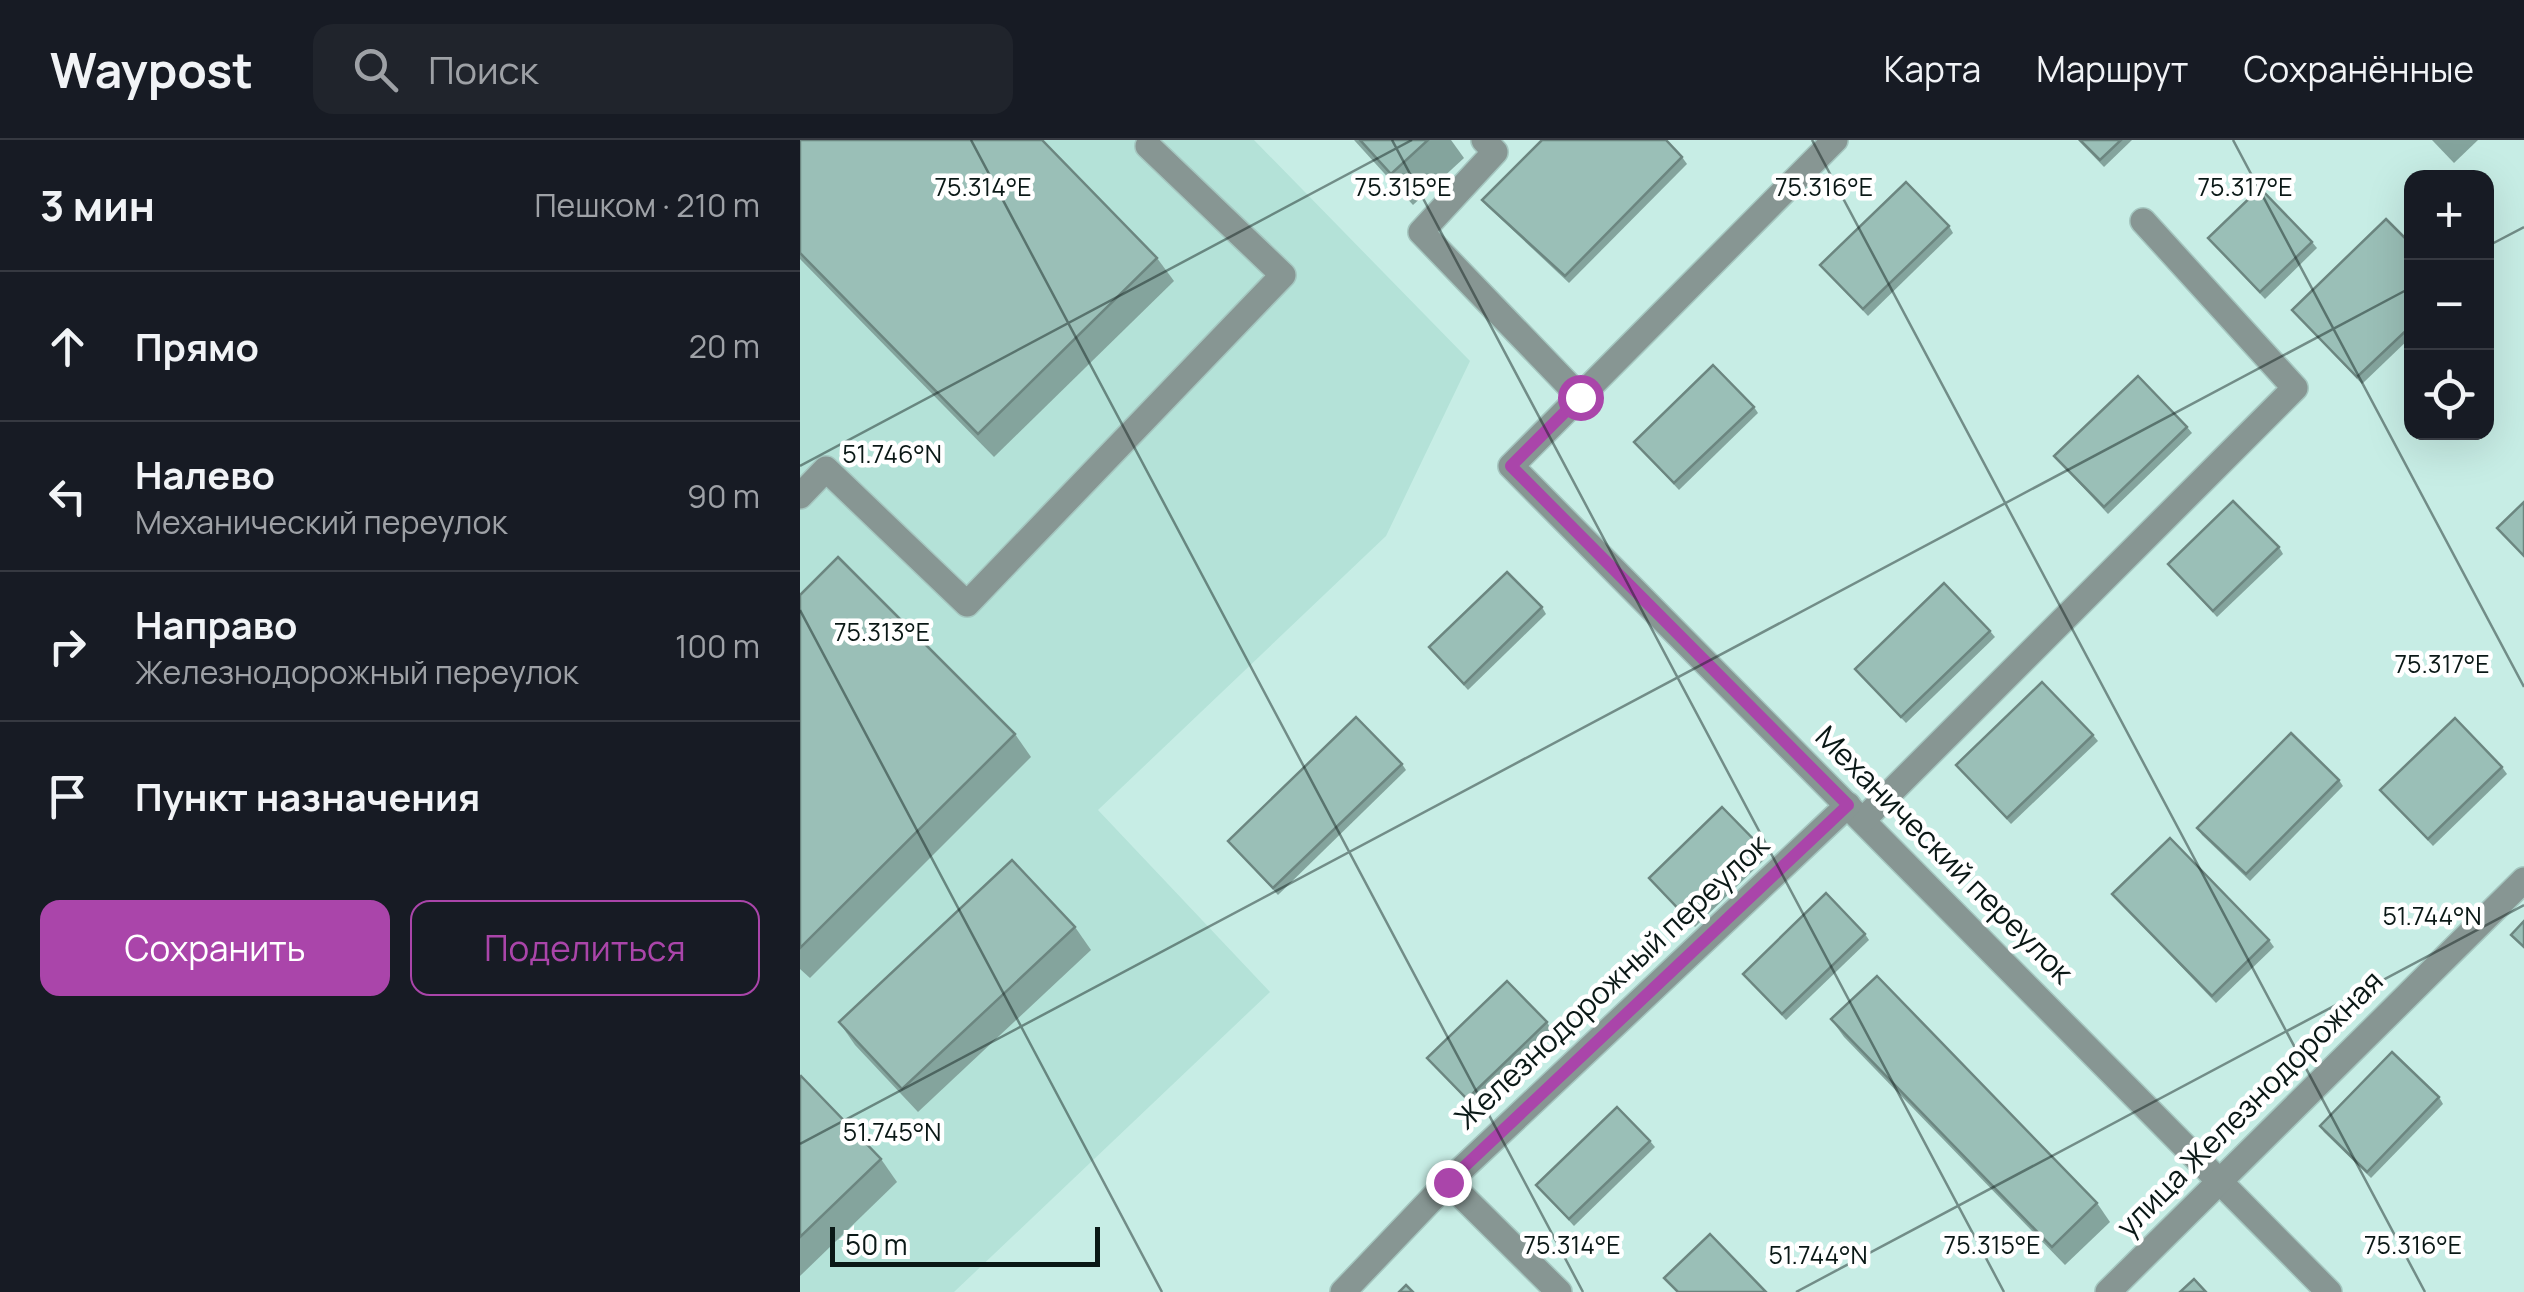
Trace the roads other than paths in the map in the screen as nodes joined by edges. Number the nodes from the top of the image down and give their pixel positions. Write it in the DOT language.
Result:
graph roads {
  1 [pos="1484,140"];
  2 [pos="1835,140"];
  3 [pos="1148,146"];
  4 [pos="2143,220"];
  5 [pos="1580,397"];
  6 [pos="800,496"];
  7 [pos="1856,812"];
  8 [pos="2524,880"];
  9 [pos="2219,1179"];
  10 [pos="1448,1182"];
  11 [pos="1343,1292"];
  12 [pos="1559,1292"];
  13 [pos="2108,1292"];
  14 [pos="2329,1292"];
  1 -- 5 [label="street"];
  2 -- 5 [label="street"];
  3 -- 6 [label="street"];
  4 -- 7 [label="street, Железнодорожный переулок"];
  5 -- 7 [label="street, Механический переулок"];
  7 -- 9 [label="street, Механический переулок"];
  7 -- 10 [label="street, Железнодорожный переулок"];
  8 -- 9 [label="street, улица Железнодорожная"];
  9 -- 13 [label="street, улица Железнодорожная"];
  9 -- 14 [label="street, Механический переулок"];
  10 -- 11 [label="street, Железнодорожный переулок"];
  10 -- 12 [label="street"];
}
